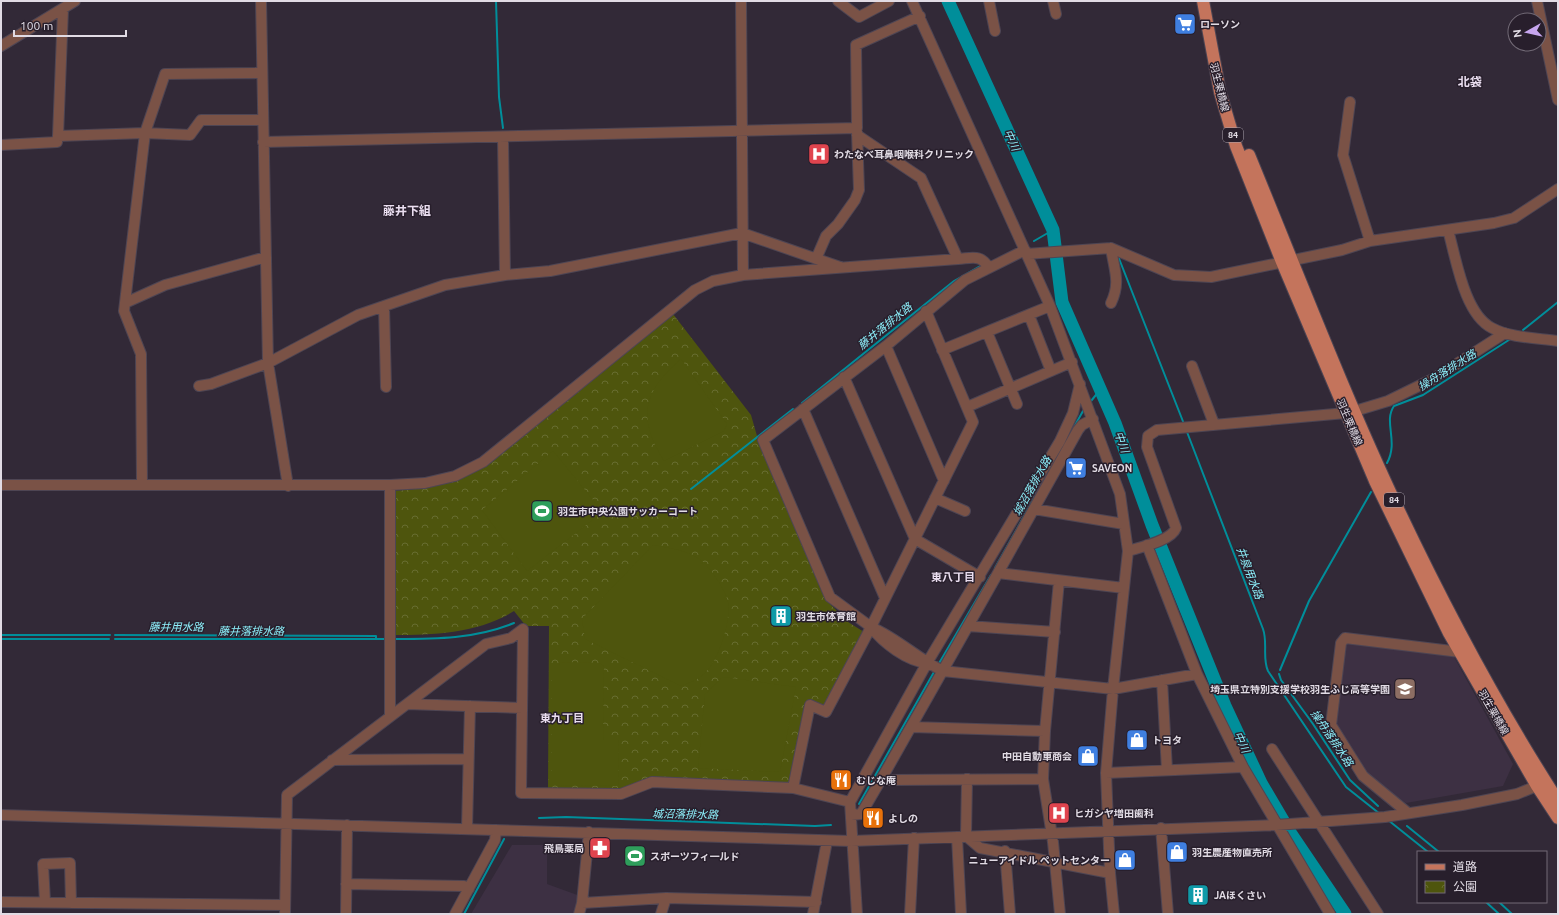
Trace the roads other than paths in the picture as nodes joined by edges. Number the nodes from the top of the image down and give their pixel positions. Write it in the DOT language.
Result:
graph roads {
  1 [pos="74,1"];
  2 [pos="261,1"];
  3 [pos="741,1"];
  4 [pos="838,1"];
  5 [pos="889,1"];
  6 [pos="912,1"];
  7 [pos="989,1"];
  8 [pos="1053,1"];
  9 [pos="1203,1"];
  10 [pos="1211,1"];
  11 [pos="1537,1"];
  12 [pos="63,10"];
  13 [pos="1056,14"];
  14 [pos="920,16"];
  15 [pos="995,31"];
  16 [pos="1,46"];
  17 [pos="262,73"];
  18 [pos="1558,100"];
  19 [pos="1350,102"];
  20 [pos="263,120"];
  21 [pos="741,130"];
  22 [pos="857,131"];
  23 [pos="145,133"];
  24 [pos="58,136"];
  25 [pos="503,138"];
  26 [pos="264,142"];
  27 [pos="1,145"];
  28 [pos="1558,188"];
  29 [pos="1448,230"];
  30 [pos="742,233"];
  31 [pos="1370,241"];
  32 [pos="1111,248"];
  33 [pos="1025,252"];
  34 [pos="266,257"];
  35 [pos="816,258"];
  36 [pos="958,259"];
  37 [pos="1288,261"];
  38 [pos="844,268"];
  39 [pos="989,268"];
  40 [pos="505,275"];
  41 [pos="743,275"];
  42 [pos="125,303"];
  43 [pos="1111,303"];
  44 [pos="384,306"];
  45 [pos="1050,306"];
  46 [pos="926,311"];
  47 [pos="1029,315"];
  48 [pos="987,332"];
  49 [pos="1505,333"];
  50 [pos="1558,341"];
  51 [pos="886,346"];
  52 [pos="942,350"];
  53 [pos="268,362"];
  54 [pos="1072,362"];
  55 [pos="1192,366"];
  56 [pos="1051,371"];
  57 [pos="844,378"];
  58 [pos="1080,384"];
  59 [pos="199,386"];
  60 [pos="386,387"];
  61 [pos="1011,388"];
  62 [pos="1018,404"];
  63 [pos="967,407"];
  64 [pos="804,409"];
  65 [pos="1350,412"];
  66 [pos="1093,419"];
  67 [pos="1214,424"];
  68 [pos="944,481"];
  69 [pos="1,485"];
  70 [pos="142,485"];
  71 [pos="390,485"];
  72 [pos="288,486"];
  73 [pos="935,498"];
  74 [pos="1034,509"];
  75 [pos="965,511"];
  76 [pos="1124,524"];
  77 [pos="915,539"];
  78 [pos="1150,544"];
  79 [pos="1128,551"];
  80 [pos="985,568"];
  81 [pos="997,574"];
  82 [pos="980,578"];
  83 [pos="1060,581"];
  84 [pos="1124,588"];
  85 [pos="886,598"];
  86 [pos="968,626"];
  87 [pos="871,627"];
  88 [pos="1055,632"];
  89 [pos="1460,652"];
  90 [pos="927,663"];
  91 [pos="943,671"];
  92 [pos="1197,674"];
  93 [pos="1162,680"];
  94 [pos="1051,683"];
  95 [pos="1113,689"];
  96 [pos="407,704"];
  97 [pos="470,706"];
  98 [pos="522,708"];
  99 [pos="390,716"];
  100 [pos="911,727"];
  101 [pos="1045,731"];
  102 [pos="1272,749"];
  103 [pos="468,759"];
  104 [pos="332,760"];
  105 [pos="1244,767"];
  106 [pos="1167,770"];
  107 [pos="1106,773"];
  108 [pos="882,778"];
  109 [pos="967,779"];
  110 [pos="1043,779"];
  111 [pos="1541,784"];
  112 [pos="793,788"];
  113 [pos="1558,801"];
  114 [pos="850,802"];
  115 [pos="1408,814"];
  116 [pos="1,815"];
  117 [pos="851,815"];
  118 [pos="1558,818"];
  119 [pos="1319,822"];
  120 [pos="286,824"];
  121 [pos="347,825"];
  122 [pos="1276,825"];
  123 [pos="1161,828"];
  124 [pos="467,829"];
  125 [pos="496,830"];
  126 [pos="1108,830"];
  127 [pos="589,832"];
  128 [pos="1051,832"];
  129 [pos="961,836"];
  130 [pos="914,838"];
  131 [pos="827,840"];
  132 [pos="851,841"];
  133 [pos="1005,851"];
  134 [pos="1055,862"];
  135 [pos="1110,873"];
  136 [pos="346,884"];
  137 [pos="469,889"];
  138 [pos="666,898"];
  139 [pos="1,902"];
  140 [pos="45,902"];
  141 [pos="816,902"];
  142 [pos="71,903"];
  143 [pos="582,903"];
  144 [pos="285,910"];
  145 [pos="346,914"];
  146 [pos="455,914"];
  147 [pos="579,914"];
  148 [pos="661,914"];
  149 [pos="813,914"];
  150 [pos="857,914"];
  151 [pos="910,914"];
  152 [pos="961,914"];
  153 [pos="1010,914"];
  154 [pos="1060,914"];
  155 [pos="1114,914"];
  156 [pos="1168,914"];
  157 [pos="1330,914"];
  158 [pos="1378,914"];
  1 -- 12 [label="street"];
  2 -- 17 [label="street"];
  3 -- 21 [label="street"];
  4 -- 5 [label="street"];
  6 -- 14 [label="street"];
  7 -- 15 [label="street"];
  8 -- 13 [label="street"];
  9 -- 37 [label="main road, 羽生栗橋線 / 84"];
  10 -- 37 [label="main road, 羽生栗橋線 / 84"];
  11 -- 18 [label="street"];
  12 -- 16 [label="street"];
  12 -- 24 [label="street"];
  14 -- 22 [label="street"];
  14 -- 33 [label="street"];
  17 -- 20 [label="street"];
  17 -- 23 [label="street"];
  19 -- 31 [label="street"];
  20 -- 23 [label="street"];
  20 -- 26 [label="street"];
  21 -- 22 [label="street"];
  21 -- 25 [label="street"];
  21 -- 30 [label="street"];
  22 -- 35 [label="street"];
  22 -- 36 [label="street"];
  23 -- 24 [label="street"];
  23 -- 42 [label="street"];
  24 -- 27 [label="street"];
  25 -- 26 [label="street"];
  25 -- 40 [label="street"];
  26 -- 34 [label="street"];
  28 -- 29 [label="street"];
  29 -- 31 [label="street"];
  29 -- 49 [label="street"];
  30 -- 35 [label="street"];
  30 -- 40 [label="street"];
  30 -- 41 [label="street"];
  31 -- 37 [label="street"];
  32 -- 33 [label="street"];
  32 -- 37 [label="street"];
  32 -- 43 [label="street"];
  33 -- 39 [label="street"];
  33 -- 45 [label="street"];
  34 -- 42 [label="street"];
  34 -- 53 [label="street"];
  35 -- 38 [label="street"];
  36 -- 38 [label="street"];
  36 -- 39 [label="street"];
  37 -- 65 [label="main road, 羽生栗橋線 / 84"];
  38 -- 41 [label="street"];
  39 -- 46 [label="street"];
  40 -- 44 [label="street"];
  41 -- 71 [label="street"];
  42 -- 70 [label="street"];
  44 -- 53 [label="street"];
  44 -- 60 [label="street"];
  45 -- 47 [label="street"];
  45 -- 54 [label="street"];
  46 -- 51 [label="street"];
  46 -- 52 [label="street"];
  47 -- 48 [label="street"];
  47 -- 56 [label="street"];
  48 -- 52 [label="street"];
  48 -- 61 [label="street"];
  49 -- 50 [label="street"];
  49 -- 65 [label="street"];
  51 -- 57 [label="street"];
  51 -- 68 [label="street"];
  52 -- 63 [label="street"];
  53 -- 59 [label="street"];
  53 -- 72 [label="street"];
  54 -- 56 [label="street"];
  54 -- 58 [label="street"];
  55 -- 67 [label="street"];
  56 -- 61 [label="street"];
  57 -- 64 [label="street"];
  57 -- 77 [label="street"];
  58 -- 66 [label="street"];
  58 -- 80 [label="street"];
  61 -- 62 [label="street"];
  61 -- 63 [label="street"];
  63 -- 68 [label="street"];
  64 -- 85 [label="street"];
  64 -- 87 [label="street"];
  65 -- 67 [label="street"];
  65 -- 89 [label="main road, 羽生栗橋線 / 84"];
  65 -- 111 [label="main road, 羽生栗橋線 / 84"];
  66 -- 74 [label="street"];
  66 -- 76 [label="street"];
  67 -- 78 [label="street"];
  68 -- 73 [label="street"];
  69 -- 70 [label="street"];
  70 -- 72 [label="street"];
  71 -- 72 [label="street"];
  71 -- 99 [label="street"];
  73 -- 75 [label="street"];
  73 -- 77 [label="street"];
  74 -- 76 [label="street"];
  74 -- 81 [label="street"];
  76 -- 79 [label="street"];
  77 -- 82 [label="street"];
  77 -- 85 [label="street"];
  78 -- 79 [label="street"];
  78 -- 92 [label="street"];
  79 -- 84 [label="street"];
  80 -- 81 [label="street"];
  80 -- 82 [label="street"];
  81 -- 83 [label="street"];
  81 -- 86 [label="street"];
  82 -- 90 [label="street"];
  83 -- 84 [label="street"];
  83 -- 88 [label="street"];
  84 -- 95 [label="street"];
  85 -- 87 [label="street"];
  86 -- 88 [label="street"];
  86 -- 91 [label="street"];
  87 -- 90 [label="street"];
  87 -- 112 [label="street"];
  88 -- 94 [label="street"];
  89 -- 111 [label="main road, 羽生栗橋線 / 84"];
  89 -- 115 [label="street"];
  90 -- 91 [label="street"];
  90 -- 114 [label="street"];
  91 -- 94 [label="street"];
  91 -- 100 [label="street"];
  92 -- 93 [label="street"];
  92 -- 105 [label="street"];
  93 -- 95 [label="street"];
  93 -- 106 [label="street"];
  94 -- 95 [label="street"];
  94 -- 101 [label="street"];
  95 -- 107 [label="street"];
  96 -- 97 [label="street"];
  96 -- 98 [label="street"];
  96 -- 99 [label="street"];
  97 -- 98 [label="street"];
  97 -- 103 [label="street"];
  98 -- 112 [label="street"];
  99 -- 104 [label="street"];
  100 -- 101 [label="street"];
  100 -- 108 [label="street"];
  101 -- 110 [label="street"];
  102 -- 119 [label="street"];
  103 -- 104 [label="street"];
  103 -- 124 [label="street"];
  104 -- 120 [label="street"];
  105 -- 106 [label="street"];
  105 -- 122 [label="street"];
  106 -- 107 [label="street"];
  107 -- 126 [label="street"];
  108 -- 109 [label="street"];
  108 -- 117 [label="street"];
  109 -- 110 [label="street"];
  109 -- 129 [label="street"];
  110 -- 128 [label="street"];
  111 -- 113 [label="main road, 羽生栗橋線 / 84"];
  111 -- 115 [label="street"];
  111 -- 118 [label="main road, 羽生栗橋線 / 84"];
  112 -- 114 [label="street"];
  114 -- 117 [label="street"];
  115 -- 119 [label="street"];
  116 -- 120 [label="street"];
  117 -- 132 [label="street"];
  119 -- 122 [label="street"];
  119 -- 158 [label="street"];
  120 -- 121 [label="street"];
  120 -- 144 [label="street"];
  121 -- 124 [label="street"];
  121 -- 136 [label="street"];
  122 -- 123 [label="street"];
  122 -- 157 [label="street"];
  123 -- 126 [label="street"];
  123 -- 156 [label="street"];
  124 -- 125 [label="street"];
  125 -- 127 [label="street"];
  125 -- 137 [label="street"];
  126 -- 128 [label="street"];
  126 -- 135 [label="street"];
  127 -- 131 [label="street"];
  127 -- 143 [label="street"];
  128 -- 129 [label="street"];
  128 -- 134 [label="street"];
  129 -- 130 [label="street"];
  129 -- 133 [label="street"];
  129 -- 152 [label="street"];
  130 -- 132 [label="street"];
  130 -- 151 [label="street"];
  131 -- 132 [label="street"];
  131 -- 141 [label="street"];
  132 -- 150 [label="street"];
  133 -- 134 [label="street"];
  133 -- 153 [label="street"];
  134 -- 135 [label="street"];
  134 -- 154 [label="street"];
  135 -- 155 [label="street"];
  136 -- 137 [label="street"];
  136 -- 145 [label="street"];
  137 -- 146 [label="street"];
  138 -- 141 [label="street"];
  138 -- 143 [label="street"];
  138 -- 148 [label="street"];
  139 -- 140 [label="street"];
  140 -- 142 [label="street"];
  140 -- 142 [label="street"];
  141 -- 149 [label="street"];
  142 -- 144 [label="street"];
  143 -- 147 [label="street"];
}
